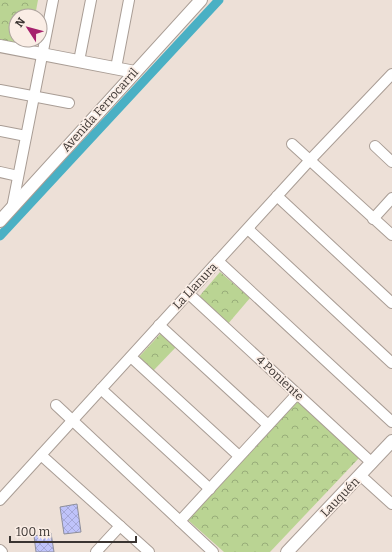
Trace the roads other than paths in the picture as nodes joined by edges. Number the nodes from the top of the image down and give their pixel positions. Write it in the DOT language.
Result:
graph roads {
  1 [pos="53,0"];
  2 [pos="91,0"];
  3 [pos="129,0"];
  4 [pos="200,0"];
  5 [pos="0,46"];
  6 [pos="42,54"];
  7 [pos="79,61"];
  8 [pos="116,68"];
  9 [pos="135,72"];
  10 [pos="392,74"];
  11 [pos="0,90"];
  12 [pos="34,96"];
  13 [pos="69,103"];
  14 [pos="0,130"];
  15 [pos="26,136"];
  16 [pos="292,144"];
  17 [pos="375,146"];
  18 [pos="310,160"];
  19 [pos="392,162"];
  20 [pos="0,172"];
  21 [pos="18,176"];
  22 [pos="277,196"];
  23 [pos="392,198"];
  24 [pos="4,214"];
  25 [pos="373,218"];
  26 [pos="248,229"];
  27 [pos="392,235"];
  28 [pos="218,261"];
  29 [pos="189,294"];
  30 [pos="392,303"];
  31 [pos="159,325"];
  32 [pos="131,357"];
  33 [pos="392,363"];
  34 [pos="101,389"];
  35 [pos="297,394"];
  36 [pos="56,405"];
  37 [pos="72,421"];
  38 [pos="392,422"];
  39 [pos="268,425"];
  40 [pos="392,441"];
  41 [pos="41,455"];
  42 [pos="240,456"];
  43 [pos="372,463"];
  44 [pos="360,475"];
  45 [pos="210,489"];
  46 [pos="0,500"];
  47 [pos="392,504"];
  48 [pos="180,521"];
  49 [pos="120,526"];
  50 [pos="0,550"];
  51 [pos="206,550"];
  52 [pos="2,552"];
  53 [pos="96,552"];
  54 [pos="149,552"];
  55 [pos="287,552"];
  1 -- 6 [label="street"];
  2 -- 7 [label="street"];
  3 -- 8 [label="street"];
  4 -- 9 [label="street, Avenida Ferrocarril"];
  5 -- 6 [label="street"];
  6 -- 7 [label="street"];
  6 -- 12 [label="street"];
  7 -- 8 [label="street"];
  8 -- 9 [label="street"];
  9 -- 24 [label="street, Avenida Ferrocarril"];
  10 -- 18 [label="street, La Llanura"];
  11 -- 12 [label="street"];
  12 -- 13 [label="street"];
  12 -- 15 [label="street"];
  14 -- 15 [label="street"];
  15 -- 21 [label="street"];
  16 -- 18 [label="street"];
  17 -- 19 [label="street"];
  18 -- 22 [label="street, La Llanura"];
  18 -- 25 [label="street"];
  20 -- 21 [label="street"];
  21 -- 24 [label="street"];
  22 -- 26 [label="street, La Llanura"];
  22 -- 30 [label="street"];
  23 -- 25 [label="street"];
  25 -- 27 [label="street"];
  26 -- 28 [label="street, La Llanura"];
  26 -- 33 [label="street"];
  28 -- 29 [label="street, La Llanura"];
  28 -- 38 [label="street"];
  29 -- 31 [label="street, La Llanura"];
  29 -- 35 [label="street, 4 Poniente"];
  31 -- 32 [label="street, La Llanura"];
  31 -- 39 [label="street"];
  32 -- 34 [label="street, La Llanura"];
  32 -- 42 [label="street"];
  34 -- 37 [label="street, La Llanura"];
  34 -- 45 [label="street"];
  35 -- 39 [label="street"];
  35 -- 43 [label="street, 4 Poniente"];
  36 -- 37 [label="street"];
  37 -- 41 [label="street, La Llanura"];
  37 -- 48 [label="street"];
  39 -- 42 [label="street"];
  40 -- 43 [label="street, Lauquén"];
  41 -- 46 [label="street, La Llanura"];
  41 -- 49 [label="street"];
  42 -- 45 [label="street"];
  43 -- 44 [label="street, Lauquén"];
  44 -- 47 [label="street"];
  44 -- 55 [label="street, Lauquén"];
  45 -- 48 [label="street"];
  48 -- 51 [label="street"];
  49 -- 53 [label="street"];
  49 -- 54 [label="street"];
  50 -- 52 [label="street"];
}
